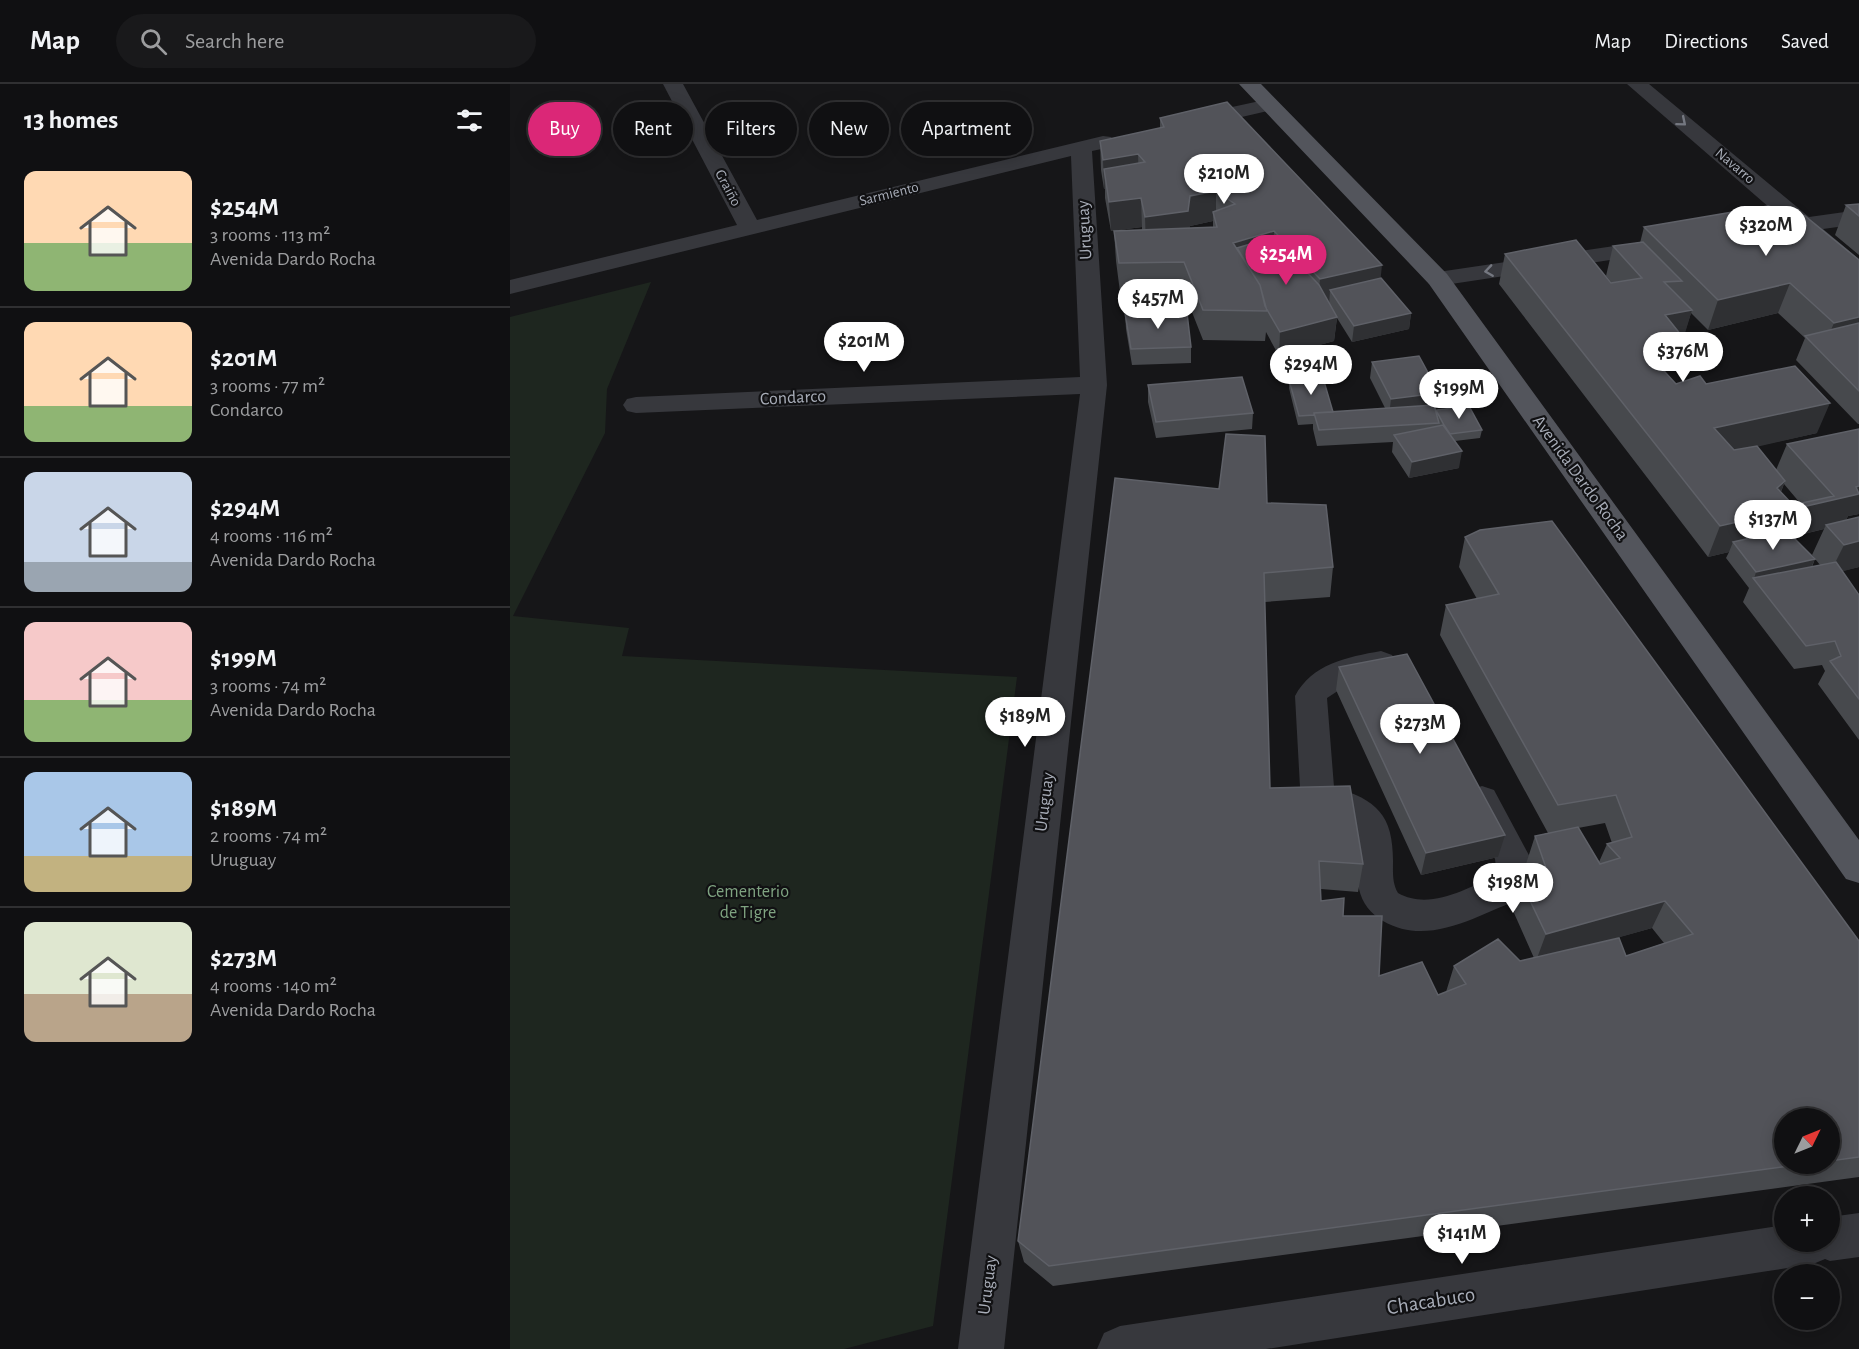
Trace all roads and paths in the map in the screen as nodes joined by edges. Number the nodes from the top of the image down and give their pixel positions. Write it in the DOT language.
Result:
graph roads {
  1 [pos="673,84"];
  2 [pos="1250,84"];
  3 [pos="1637,84"];
  4 [pos="1269,105"];
  5 [pos="1169,127"];
  6 [pos="1125,137"];
  7 [pos="1081,147"];
  8 [pos="1859,217"];
  9 [pos="1805,225"];
  10 [pos="750,228"];
  11 [pos="1746,233"];
  12 [pos="1675,244"];
  13 [pos="1859,271"];
  14 [pos="1438,279"];
  15 [pos="510,287"];
  16 [pos="1094,385"];
  17 [pos="636,405"];
  18 [pos="1411,672"];
  19 [pos="1466,768"];
  20 [pos="1046,790"];
  21 [pos="1082,791"];
  22 [pos="1283,796"];
  23 [pos="1318,797"];
  24 [pos="1859,868"];
  25 [pos="1380,897"];
  26 [pos="1351,918"];
  27 [pos="1859,1235"];
  28 [pos="1840,1238"];
  29 [pos="1774,1248"];
  30 [pos="981,1349"];
  31 [pos="1120,1349"];
  1 -- 10 [label="street, Graiño"];
  2 -- 4 [label="main road, Avenida Dardo Rocha"];
  3 -- 9 [label="street, Navarro, one-way"];
  4 -- 5 [label="street"];
  4 -- 14 [label="main road, Avenida Dardo Rocha"];
  6 -- 7 [label="street, Sarmiento"];
  7 -- 10 [label="street, Sarmiento"];
  7 -- 16 [label="street, Uruguay"];
  8 -- 9 [label="street"];
  9 -- 11 [label="street"];
  9 -- 13 [label="street, Navarro"];
  10 -- 15 [label="street, Sarmiento"];
  12 -- 14 [label="street, one-way"];
  14 -- 24 [label="main road, Avenida Dardo Rocha"];
  16 -- 17 [label="street, Condarco"];
  16 -- 20 [label="street, Uruguay"];
  18 -- 23 [label="street"];
  19 -- 25 [label="street"];
  20 -- 21 [label="street"];
  20 -- 30 [label="street, Uruguay"];
  22 -- 23 [label="street"];
  23 -- 25 [label="street"];
  25 -- 26 [label="street"];
  27 -- 28 [label="street"];
  29 -- 31 [label="street, Chacabuco"];
}
